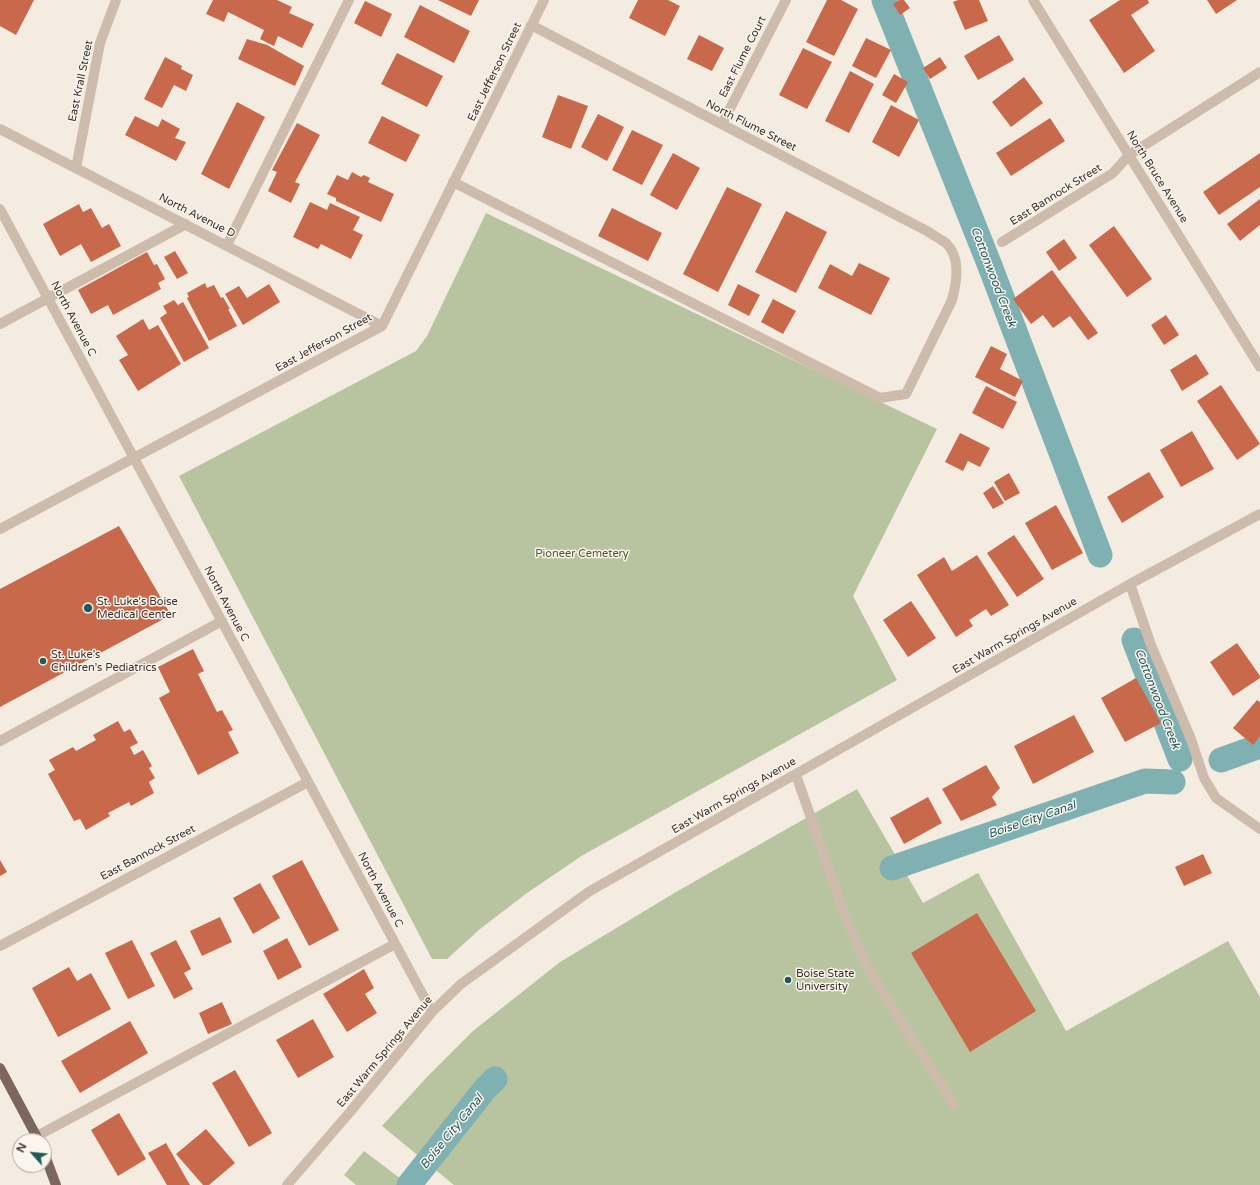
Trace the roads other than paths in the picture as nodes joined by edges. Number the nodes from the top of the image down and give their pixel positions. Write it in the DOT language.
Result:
graph roads {
  1 [pos="116,0"];
  2 [pos="349,0"];
  3 [pos="544,0"];
  4 [pos="786,0"];
  5 [pos="1036,1"];
  6 [pos="531,25"];
  7 [pos="1260,72"];
  8 [pos="722,124"];
  9 [pos="0,129"];
  10 [pos="1129,155"];
  11 [pos="76,168"];
  12 [pos="453,182"];
  13 [pos="0,209"];
  14 [pos="186,224"];
  15 [pos="1002,242"];
  16 [pos="226,245"];
  17 [pos="48,297"];
  18 [pos="0,324"];
  19 [pos="382,326"];
  20 [pos="1260,367"];
  21 [pos="134,458"];
  22 [pos="1260,514"];
  23 [pos="0,529"];
  24 [pos="1130,584"];
  25 [pos="222,621"];
  26 [pos="0,741"];
  27 [pos="796,775"];
  28 [pos="308,782"];
  29 [pos="1260,829"];
  30 [pos="396,944"];
  31 [pos="0,946"];
  32 [pos="432,1012"];
  33 [pos="0,1068"];
  34 [pos="954,1105"];
  35 [pos="35,1133"];
  36 [pos="47,1133"];
  37 [pos="52,1173"];
  38 [pos="56,1185"];
  39 [pos="287,1185"];
  1 -- 11 [label="street, East Krall Street"];
  2 -- 16 [label="street"];
  3 -- 6 [label="street, East Jefferson Street"];
  4 -- 8 [label="street, East Flume Court"];
  5 -- 10 [label="street, North Bruce Avenue"];
  6 -- 8 [label="street, North Flume Street"];
  6 -- 12 [label="street, East Jefferson Street"];
  7 -- 10 [label="street, East Bannock Street"];
  8 -- 12 [label="street, North Flume Street"];
  9 -- 11 [label="street, North Avenue D"];
  10 -- 15 [label="street, East Bannock Street"];
  10 -- 20 [label="street, North Bruce Avenue"];
  11 -- 14 [label="street, North Avenue D"];
  12 -- 19 [label="street, East Jefferson Street"];
  13 -- 17 [label="street, North Avenue C"];
  14 -- 16 [label="street, North Avenue D"];
  14 -- 17 [label="street"];
  16 -- 19 [label="street, North Avenue D"];
  17 -- 18 [label="street"];
  17 -- 21 [label="street, North Avenue C"];
  19 -- 21 [label="street, East Jefferson Street"];
  21 -- 23 [label="street, East Jefferson Street"];
  21 -- 25 [label="street, North Avenue C"];
  22 -- 24 [label="street, East Warm Springs Avenue"];
  24 -- 27 [label="street, East Warm Springs Avenue"];
  24 -- 29 [label="street"];
  25 -- 26 [label="street"];
  25 -- 28 [label="street, North Avenue C"];
  27 -- 32 [label="street, East Warm Springs Avenue"];
  27 -- 34 [label="street"];
  28 -- 30 [label="street, North Avenue C"];
  28 -- 31 [label="street, East Bannock Street"];
  30 -- 32 [label="street, North Avenue C"];
  30 -- 36 [label="street"];
  32 -- 39 [label="street, East Warm Springs Avenue"];
  33 -- 35 [label="main road"];
  37 -- 38 [label="main road"];
}
